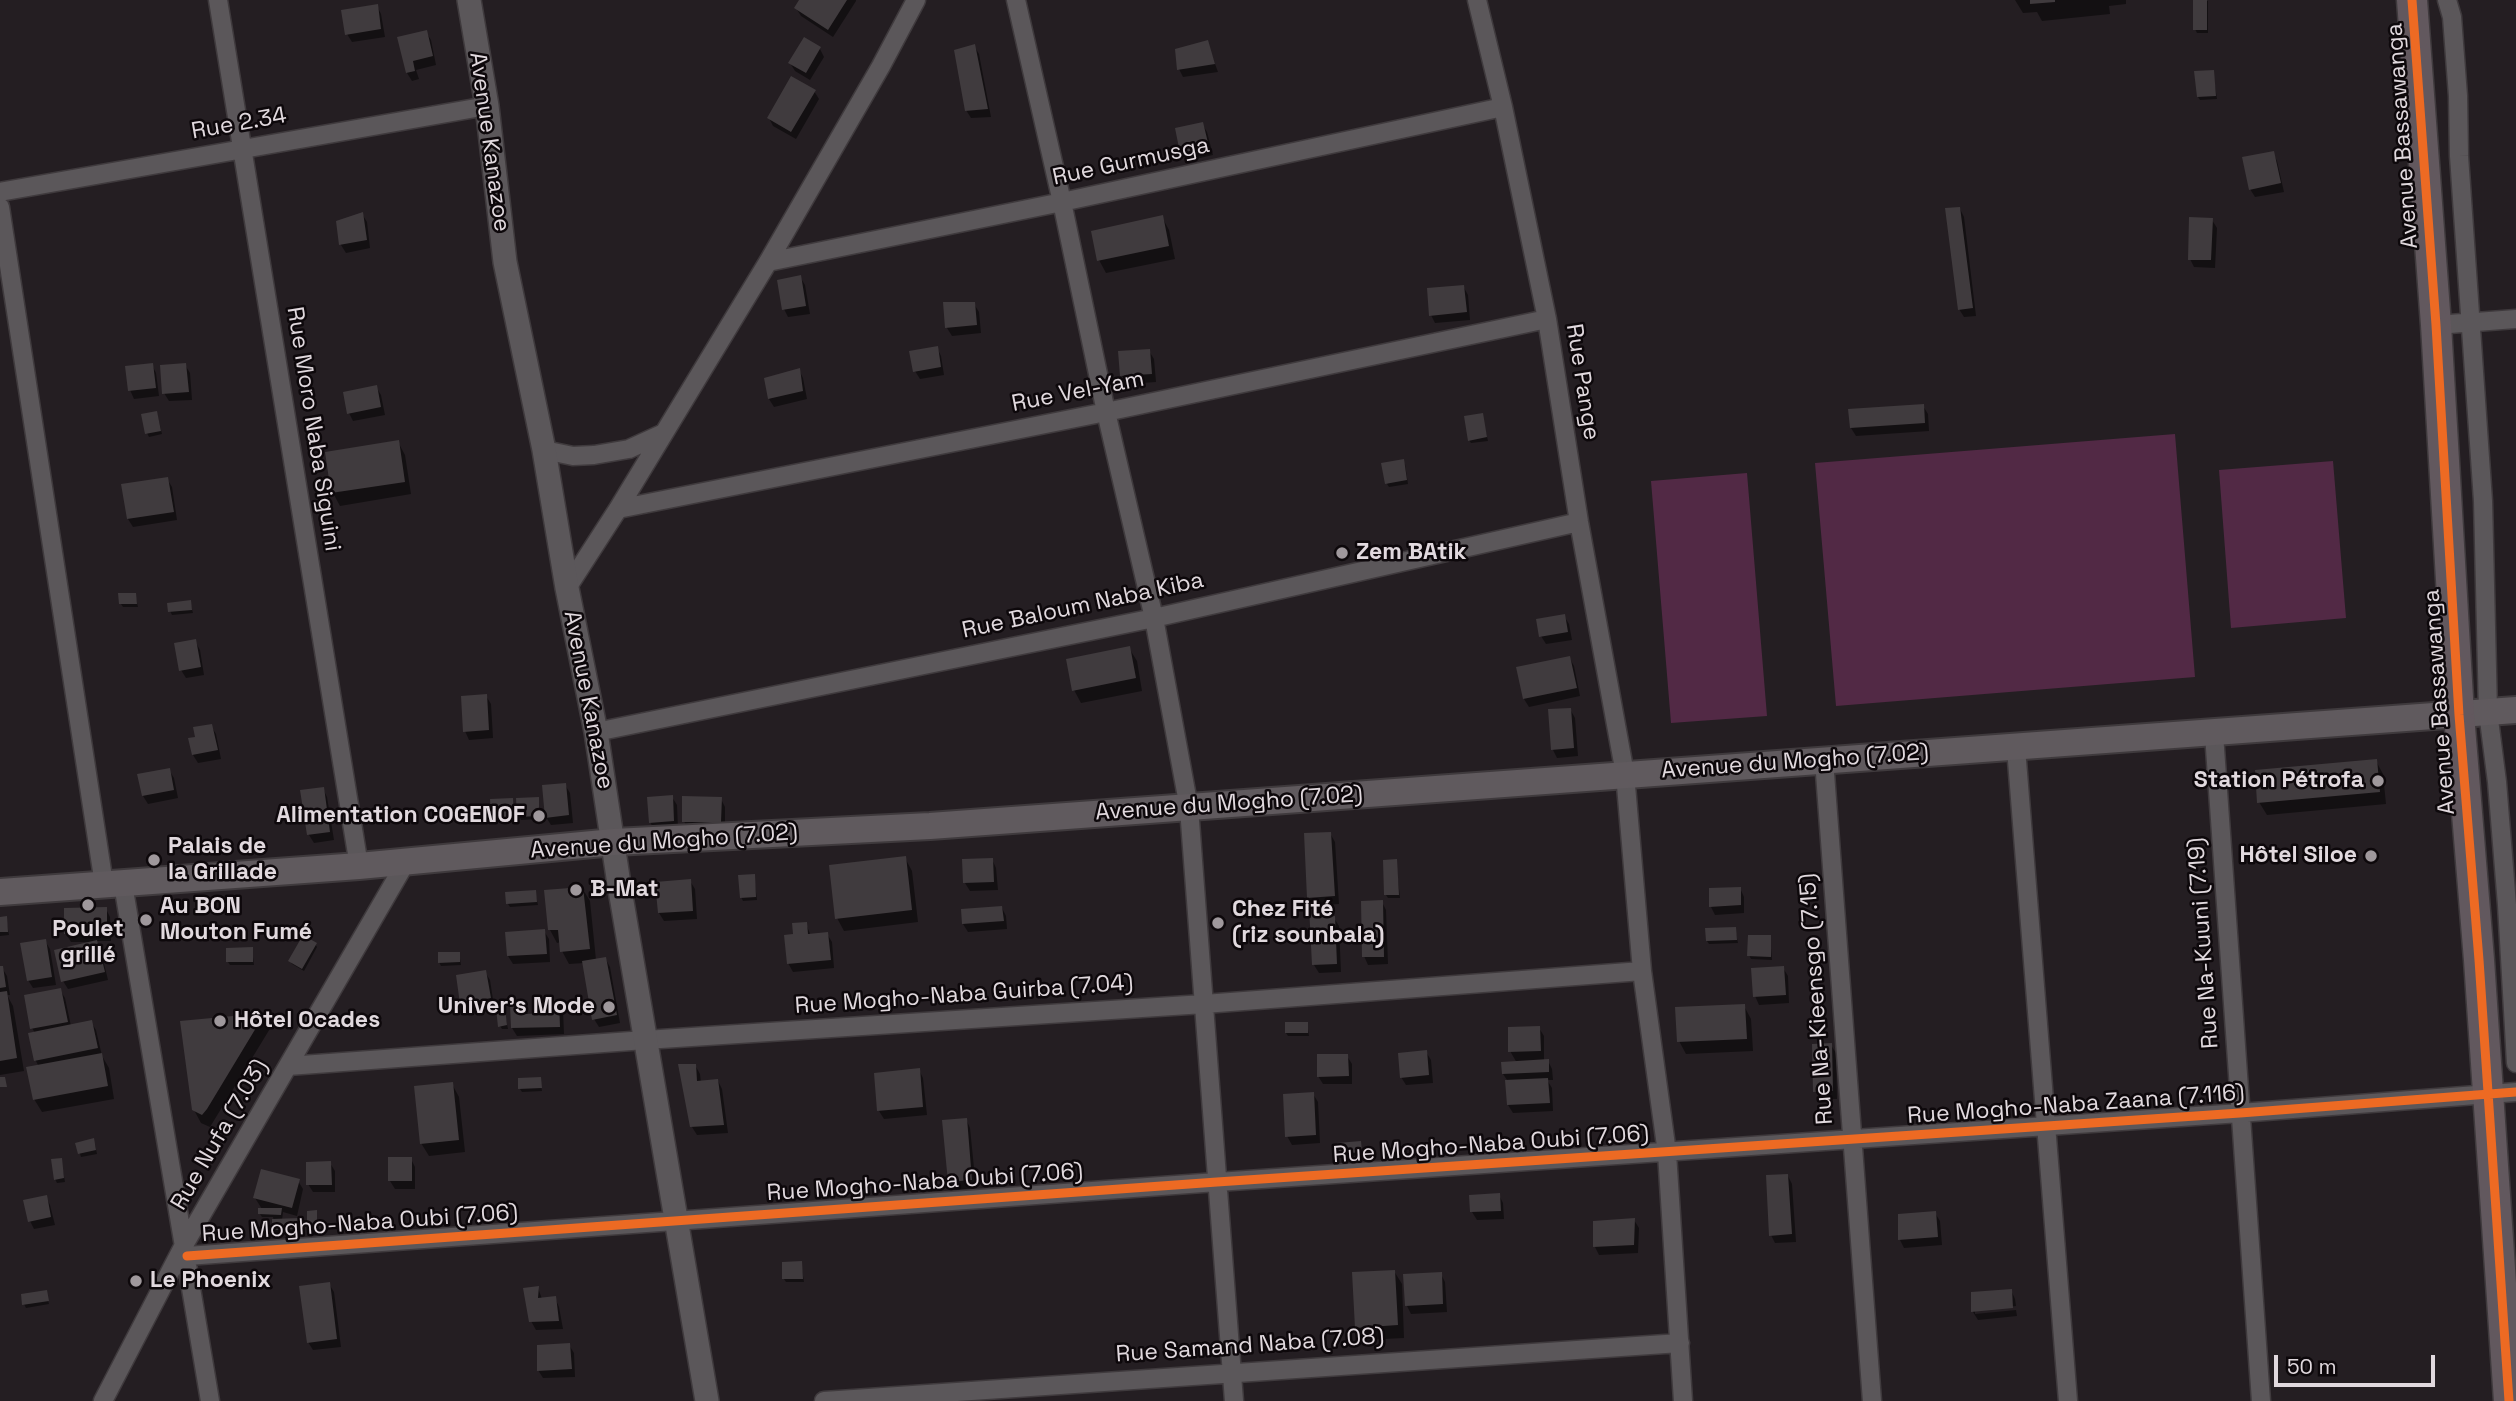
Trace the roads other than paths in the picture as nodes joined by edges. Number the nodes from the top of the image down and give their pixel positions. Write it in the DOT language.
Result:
graph roads {
  1 [pos="218,0"];
  2 [pos="469,0"];
  3 [pos="916,0"];
  4 [pos="1016,0"];
  5 [pos="1477,0"];
  6 [pos="2412,0"];
  7 [pos="2447,0"];
  8 [pos="487,106"];
  9 [pos="1503,107"];
  10 [pos="242,148"];
  11 [pos="0,192"];
  12 [pos="1062,202"];
  13 [pos="0,207"];
  14 [pos="768,262"];
  15 [pos="1547,319"];
  16 [pos="2516,319"];
  17 [pos="2469,323"];
  18 [pos="2436,325"];
  19 [pos="1106,412"];
  20 [pos="664,433"];
  21 [pos="544,450"];
  22 [pos="618,509"];
  23 [pos="1579,522"];
  24 [pos="567,588"];
  25 [pos="1154,618"];
  26 [pos="2516,710"];
  27 [pos="2473,714"];
  28 [pos="596,732"];
  29 [pos="2214,734"];
  30 [pos="2016,748"];
  31 [pos="1824,761"];
  32 [pos="1625,774"];
  33 [pos="1189,808"];
  34 [pos="614,842"];
  35 [pos="406,862"];
  36 [pos="359,866"];
  37 [pos="114,884"];
  38 [pos="0,892"];
  39 [pos="1642,971"];
  40 [pos="1204,1004"];
  41 [pos="645,1040"];
  42 [pos="2516,1063"];
  43 [pos="288,1066"];
  44 [pos="2502,1093"];
  45 [pos="2240,1113"];
  46 [pos="2046,1126"];
  47 [pos="1852,1140"];
  48 [pos="1667,1153"];
  49 [pos="1217,1182"];
  50 [pos="676,1220"];
  51 [pos="185,1251"];
  52 [pos="1680,1343"];
  53 [pos="1232,1371"];
  54 [pos="103,1401"];
  55 [pos="210,1401"];
  56 [pos="707,1401"];
  57 [pos="824,1401"];
  58 [pos="1234,1401"];
  59 [pos="1683,1401"];
  60 [pos="1872,1401"];
  61 [pos="2068,1401"];
  62 [pos="2261,1401"];
  63 [pos="2510,1401"];
  1 -- 10 [label="street, Rue Moro Naba Siguini"];
  2 -- 8 [label="street, Avenue Kanazoe"];
  3 -- 14 [label="street"];
  4 -- 12 [label="street"];
  5 -- 9 [label="street, Rue Pange"];
  6 -- 18 [label="highway, Avenue Bassawanga"];
  7 -- 17 [label="street"];
  8 -- 10 [label="street, Rue 2.34"];
  8 -- 21 [label="street, Avenue Kanazoe"];
  9 -- 12 [label="street, Rue Gurmusga"];
  9 -- 15 [label="street, Rue Pange"];
  10 -- 11 [label="street, Rue 2.34"];
  10 -- 36 [label="street, Rue Moro Naba Siguini"];
  12 -- 14 [label="street, Rue Gurmusga"];
  12 -- 19 [label="street"];
  13 -- 37 [label="street"];
  14 -- 20 [label="street"];
  15 -- 19 [label="street, Rue Vel-Yam"];
  15 -- 23 [label="street, Rue Pange"];
  16 -- 17 [label="street"];
  17 -- 18 [label="street"];
  17 -- 27 [label="street"];
  18 -- 27 [label="highway, Avenue Bassawanga"];
  19 -- 22 [label="street, Rue Vel-Yam"];
  19 -- 25 [label="street"];
  20 -- 21 [label="street"];
  20 -- 22 [label="street"];
  21 -- 24 [label="street, Avenue Kanazoe"];
  22 -- 24 [label="street"];
  23 -- 25 [label="street, Rue Baloum Naba Kiba"];
  23 -- 32 [label="street, Rue Pange"];
  24 -- 28 [label="street, Avenue Kanazoe"];
  25 -- 28 [label="street, Rue Baloum Naba Kiba"];
  25 -- 33 [label="street"];
  26 -- 27 [label="main road, Avenue du Mogho (7.02)"];
  27 -- 29 [label="main road, Avenue du Mogho (7.02)"];
  27 -- 42 [label="street"];
  27 -- 44 [label="highway, Avenue Bassawanga"];
  28 -- 34 [label="street, Avenue Kanazoe"];
  29 -- 30 [label="main road, Avenue du Mogho (7.02)"];
  29 -- 45 [label="street, Rue Na-Kuuni (7.19)"];
  30 -- 31 [label="main road, Avenue du Mogho (7.02)"];
  30 -- 46 [label="street"];
  31 -- 32 [label="main road, Avenue du Mogho (7.02)"];
  31 -- 47 [label="street, Rue Na-Kieensgo (7.15)"];
  32 -- 33 [label="main road, Avenue du Mogho (7.02)"];
  32 -- 39 [label="street, Rue Pange"];
  33 -- 34 [label="main road, Avenue du Mogho (7.02)"];
  33 -- 40 [label="street"];
  34 -- 35 [label="main road, Avenue du Mogho (7.02)"];
  34 -- 41 [label="street, Avenue Kanazoe"];
  35 -- 36 [label="main road, Avenue du Mogho (7.02)"];
  35 -- 43 [label="street, Rue Nufa (7.03)"];
  36 -- 37 [label="main road, Avenue du Mogho (7.02)"];
  37 -- 38 [label="main road, Avenue du Mogho (7.02)"];
  37 -- 51 [label="street"];
  39 -- 40 [label="street, Rue Mogho-Naba Guirba (7.04)"];
  39 -- 48 [label="street, Rue Pange"];
  40 -- 41 [label="street, Rue Mogho-Naba Guirba (7.04)"];
  40 -- 49 [label="street"];
  41 -- 43 [label="street, Rue Mogho-Naba Guirba (7.04)"];
  41 -- 50 [label="street, Avenue Kanazoe"];
  43 -- 51 [label="street, Rue Nufa (7.03)"];
  44 -- 45 [label="street, Rue Mogho-Naba Zaana (7.116)"];
  44 -- 63 [label="highway, Avenue Bassawanga"];
  45 -- 46 [label="street, Rue Mogho-Naba Zaana (7.116)"];
  45 -- 62 [label="street, Rue Na-Kuuni (7.19)"];
  46 -- 47 [label="street, Rue Mogho-Naba Zaana (7.116)"];
  46 -- 61 [label="street"];
  47 -- 48 [label="street, Rue Mogho-Naba Zaana (7.116)"];
  47 -- 60 [label="street, Rue Na-Kieensgo (7.15)"];
  48 -- 49 [label="street, Rue Mogho-Naba Oubi (7.06)"];
  48 -- 52 [label="street, Rue Pange"];
  49 -- 50 [label="street, Rue Mogho-Naba Oubi (7.06)"];
  49 -- 53 [label="street"];
  50 -- 51 [label="street, Rue Mogho-Naba Oubi (7.06)"];
  50 -- 56 [label="street, Avenue Kanazoe"];
  51 -- 54 [label="street, Rue Nufa (7.03)"];
  51 -- 55 [label="street"];
  52 -- 53 [label="street, Rue Samand Naba (7.08)"];
  52 -- 59 [label="street, Rue Pange"];
  53 -- 57 [label="street, Rue Samand Naba (7.08)"];
  53 -- 58 [label="street"];
}
